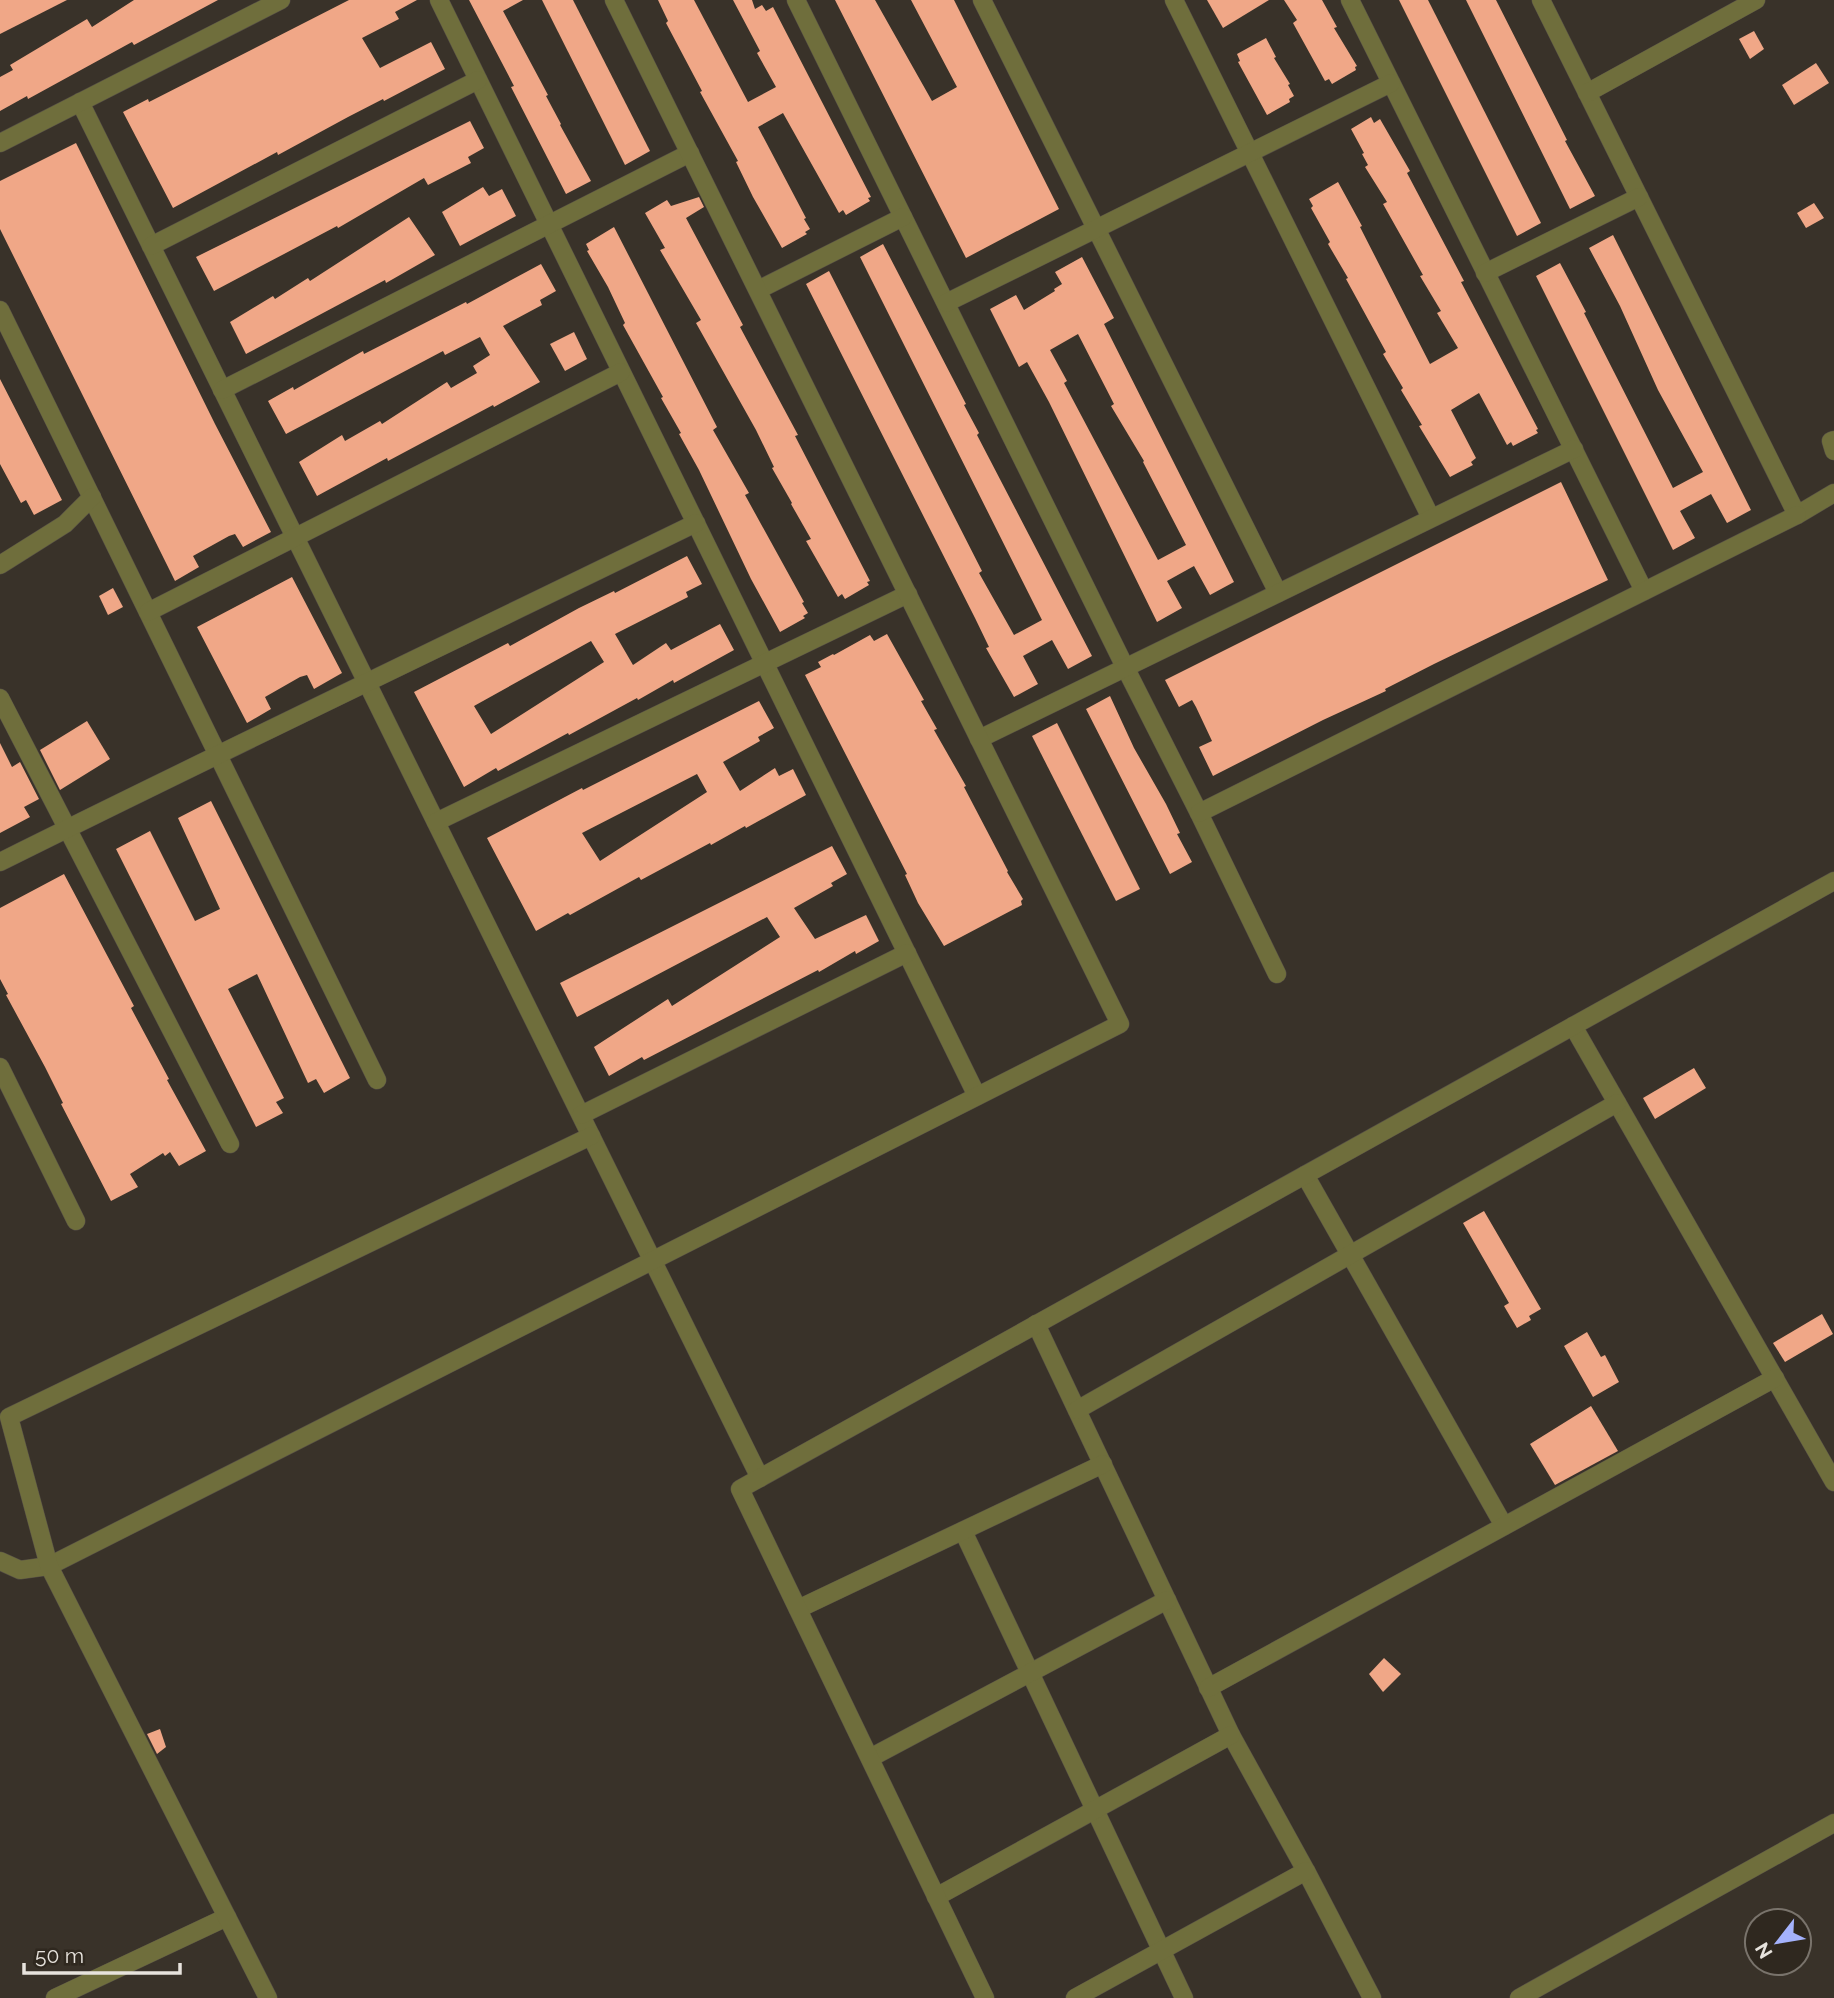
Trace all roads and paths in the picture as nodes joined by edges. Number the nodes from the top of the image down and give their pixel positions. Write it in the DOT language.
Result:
graph roads {
  1 [pos="281,0"];
  2 [pos="439,0"];
  3 [pos="614,0"];
  4 [pos="796,0"];
  5 [pos="982,0"];
  6 [pos="1174,0"];
  7 [pos="1350,0"];
  8 [pos="1541,0"];
  9 [pos="1756,0"];
  10 [pos="478,80"];
  11 [pos="1391,83"];
  12 [pos="1587,93"];
  13 [pos="80,102"];
  14 [pos="0,142"];
  15 [pos="690,153"];
  16 [pos="1251,154"];
  17 [pos="1639,197"];
  18 [pos="904,217"];
  19 [pos="549,224"];
  20 [pos="1097,229"];
  21 [pos="151,246"];
  22 [pos="1486,273"];
  23 [pos="758,290"];
  24 [pos="946,303"];
  25 [pos="0,310"];
  26 [pos="621,372"];
  27 [pos="222,390"];
  28 [pos="1834,440"];
  29 [pos="1574,449"];
  30 [pos="1834,451"];
  31 [pos="1834,493"];
  32 [pos="92,498"];
  33 [pos="1797,514"];
  34 [pos="1431,518"];
  35 [pos="696,523"];
  36 [pos="296,538"];
  37 [pos="0,565"];
  38 [pos="1644,591"];
  39 [pos="1279,593"];
  40 [pos="908,594"];
  41 [pos="148,612"];
  42 [pos="764,663"];
  43 [pos="1125,667"];
  44 [pos="366,684"];
  45 [pos="0,698"];
  46 [pos="979,739"];
  47 [pos="217,753"];
  48 [pos="1199,813"];
  49 [pos="436,822"];
  50 [pos="67,829"];
  51 [pos="0,862"];
  52 [pos="1834,881"];
  53 [pos="906,953"];
  54 [pos="1277,974"];
  55 [pos="1573,1026"];
  56 [pos="0,1067"];
  57 [pos="377,1080"];
  58 [pos="977,1096"];
  59 [pos="1617,1103"];
  60 [pos="581,1115"];
  61 [pos="591,1136"];
  62 [pos="230,1144"];
  63 [pos="1305,1175"];
  64 [pos="76,1221"];
  65 [pos="1350,1254"];
  66 [pos="653,1261"];
  67 [pos="1036,1324"];
  68 [pos="1775,1378"];
  69 [pos="1077,1409"];
  70 [pos="1829,1461"];
  71 [pos="1103,1464"];
  72 [pos="760,1478"];
  73 [pos="1834,1482"];
  74 [pos="1504,1526"];
  75 [pos="963,1531"];
  76 [pos="0,1561"];
  77 [pos="49,1566"];
  78 [pos="1167,1600"];
  79 [pos="798,1609"];
  80 [pos="1030,1673"];
  81 [pos="1208,1688"];
  82 [pos="1231,1735"];
  83 [pos="870,1758"];
  84 [pos="1095,1810"];
  85 [pos="1834,1823"];
  86 [pos="1306,1871"];
  87 [pos="936,1897"];
  88 [pos="227,1917"];
  89 [pos="1161,1950"];
  90 [pos="1542,1992"];
  91 [pos="55,1998"];
  92 [pos="268,1998"];
  93 [pos="985,1998"];
  94 [pos="1075,1998"];
  95 [pos="1184,1998"];
  96 [pos="1372,1998"];
  97 [pos="1519,1998"];
  1 -- 13 [label="street"];
  2 -- 10 [label="street"];
  3 -- 15 [label="street"];
  4 -- 18 [label="street"];
  5 -- 20 [label="street"];
  6 -- 16 [label="street"];
  7 -- 11 [label="street"];
  8 -- 12 [label="street"];
  9 -- 12 [label="street"];
  10 -- 19 [label="street"];
  10 -- 21 [label="street"];
  11 -- 16 [label="street"];
  11 -- 22 [label="street"];
  12 -- 17 [label="street"];
  13 -- 14 [label="street"];
  13 -- 21 [label="street"];
  15 -- 19 [label="street"];
  15 -- 23 [label="street"];
  16 -- 20 [label="street"];
  16 -- 34 [label="street"];
  17 -- 22 [label="street"];
  17 -- 33 [label="street"];
  18 -- 23 [label="street"];
  18 -- 24 [label="street"];
  19 -- 26 [label="street"];
  19 -- 27 [label="street"];
  20 -- 24 [label="street"];
  20 -- 39 [label="street"];
  21 -- 27 [label="street"];
  22 -- 29 [label="street"];
  23 -- 40 [label="street"];
  24 -- 43 [label="street"];
  25 -- 32 [label="street"];
  26 -- 35 [label="street"];
  26 -- 36 [label="street"];
  27 -- 36 [label="street"];
  28 -- 30 [label="street"];
  29 -- 34 [label="street"];
  29 -- 38 [label="street"];
  31 -- 33 [label="street"];
  32 -- 37 [label="street"];
  32 -- 41 [label="street"];
  33 -- 38 [label="street"];
  34 -- 39 [label="street"];
  35 -- 42 [label="street"];
  35 -- 44 [label="street"];
  36 -- 41 [label="street"];
  36 -- 44 [label="street"];
  38 -- 48 [label="street"];
  39 -- 43 [label="street"];
  40 -- 42 [label="street"];
  40 -- 46 [label="street"];
  41 -- 47 [label="street"];
  42 -- 49 [label="street"];
  42 -- 53 [label="street"];
  43 -- 46 [label="street"];
  43 -- 48 [label="street"];
  44 -- 47 [label="street"];
  44 -- 49 [label="street"];
  45 -- 50 [label="street"];
  46 -- 58 [label="street"];
  47 -- 50 [label="street"];
  47 -- 57 [label="street"];
  48 -- 54 [label="street"];
  49 -- 60 [label="street"];
  50 -- 51 [label="street"];
  50 -- 62 [label="street"];
  52 -- 55 [label="street"];
  53 -- 58 [label="street"];
  53 -- 60 [label="street"];
  55 -- 59 [label="street"];
  55 -- 63 [label="street"];
  56 -- 64 [label="street"];
  58 -- 66 [label="street"];
  59 -- 65 [label="street"];
  59 -- 68 [label="street"];
  60 -- 61 [label="street"];
  61 -- 66 [label="street"];
  61 -- 77 [label="street"];
  63 -- 65 [label="street"];
  63 -- 67 [label="street"];
  65 -- 69 [label="street"];
  65 -- 74 [label="street"];
  66 -- 72 [label="street"];
  66 -- 77 [label="street"];
  67 -- 69 [label="street"];
  67 -- 72 [label="street"];
  68 -- 70 [label="street"];
  68 -- 74 [label="street"];
  69 -- 71 [label="street"];
  70 -- 73 [label="street"];
  71 -- 75 [label="street"];
  71 -- 78 [label="street"];
  72 -- 79 [label="street"];
  74 -- 81 [label="street"];
  75 -- 79 [label="street"];
  75 -- 80 [label="street"];
  76 -- 77 [label="street"];
  77 -- 88 [label="street"];
  78 -- 80 [label="street"];
  78 -- 81 [label="street"];
  79 -- 83 [label="street"];
  80 -- 83 [label="street"];
  80 -- 84 [label="street"];
  81 -- 82 [label="street"];
  82 -- 84 [label="street"];
  82 -- 86 [label="street"];
  83 -- 87 [label="street"];
  84 -- 87 [label="street"];
  84 -- 89 [label="street"];
  85 -- 90 [label="street"];
  86 -- 89 [label="street"];
  86 -- 96 [label="street"];
  87 -- 93 [label="street"];
  88 -- 91 [label="street"];
  88 -- 92 [label="street"];
  89 -- 94 [label="street"];
  89 -- 95 [label="street"];
  90 -- 97 [label="street"];
}
